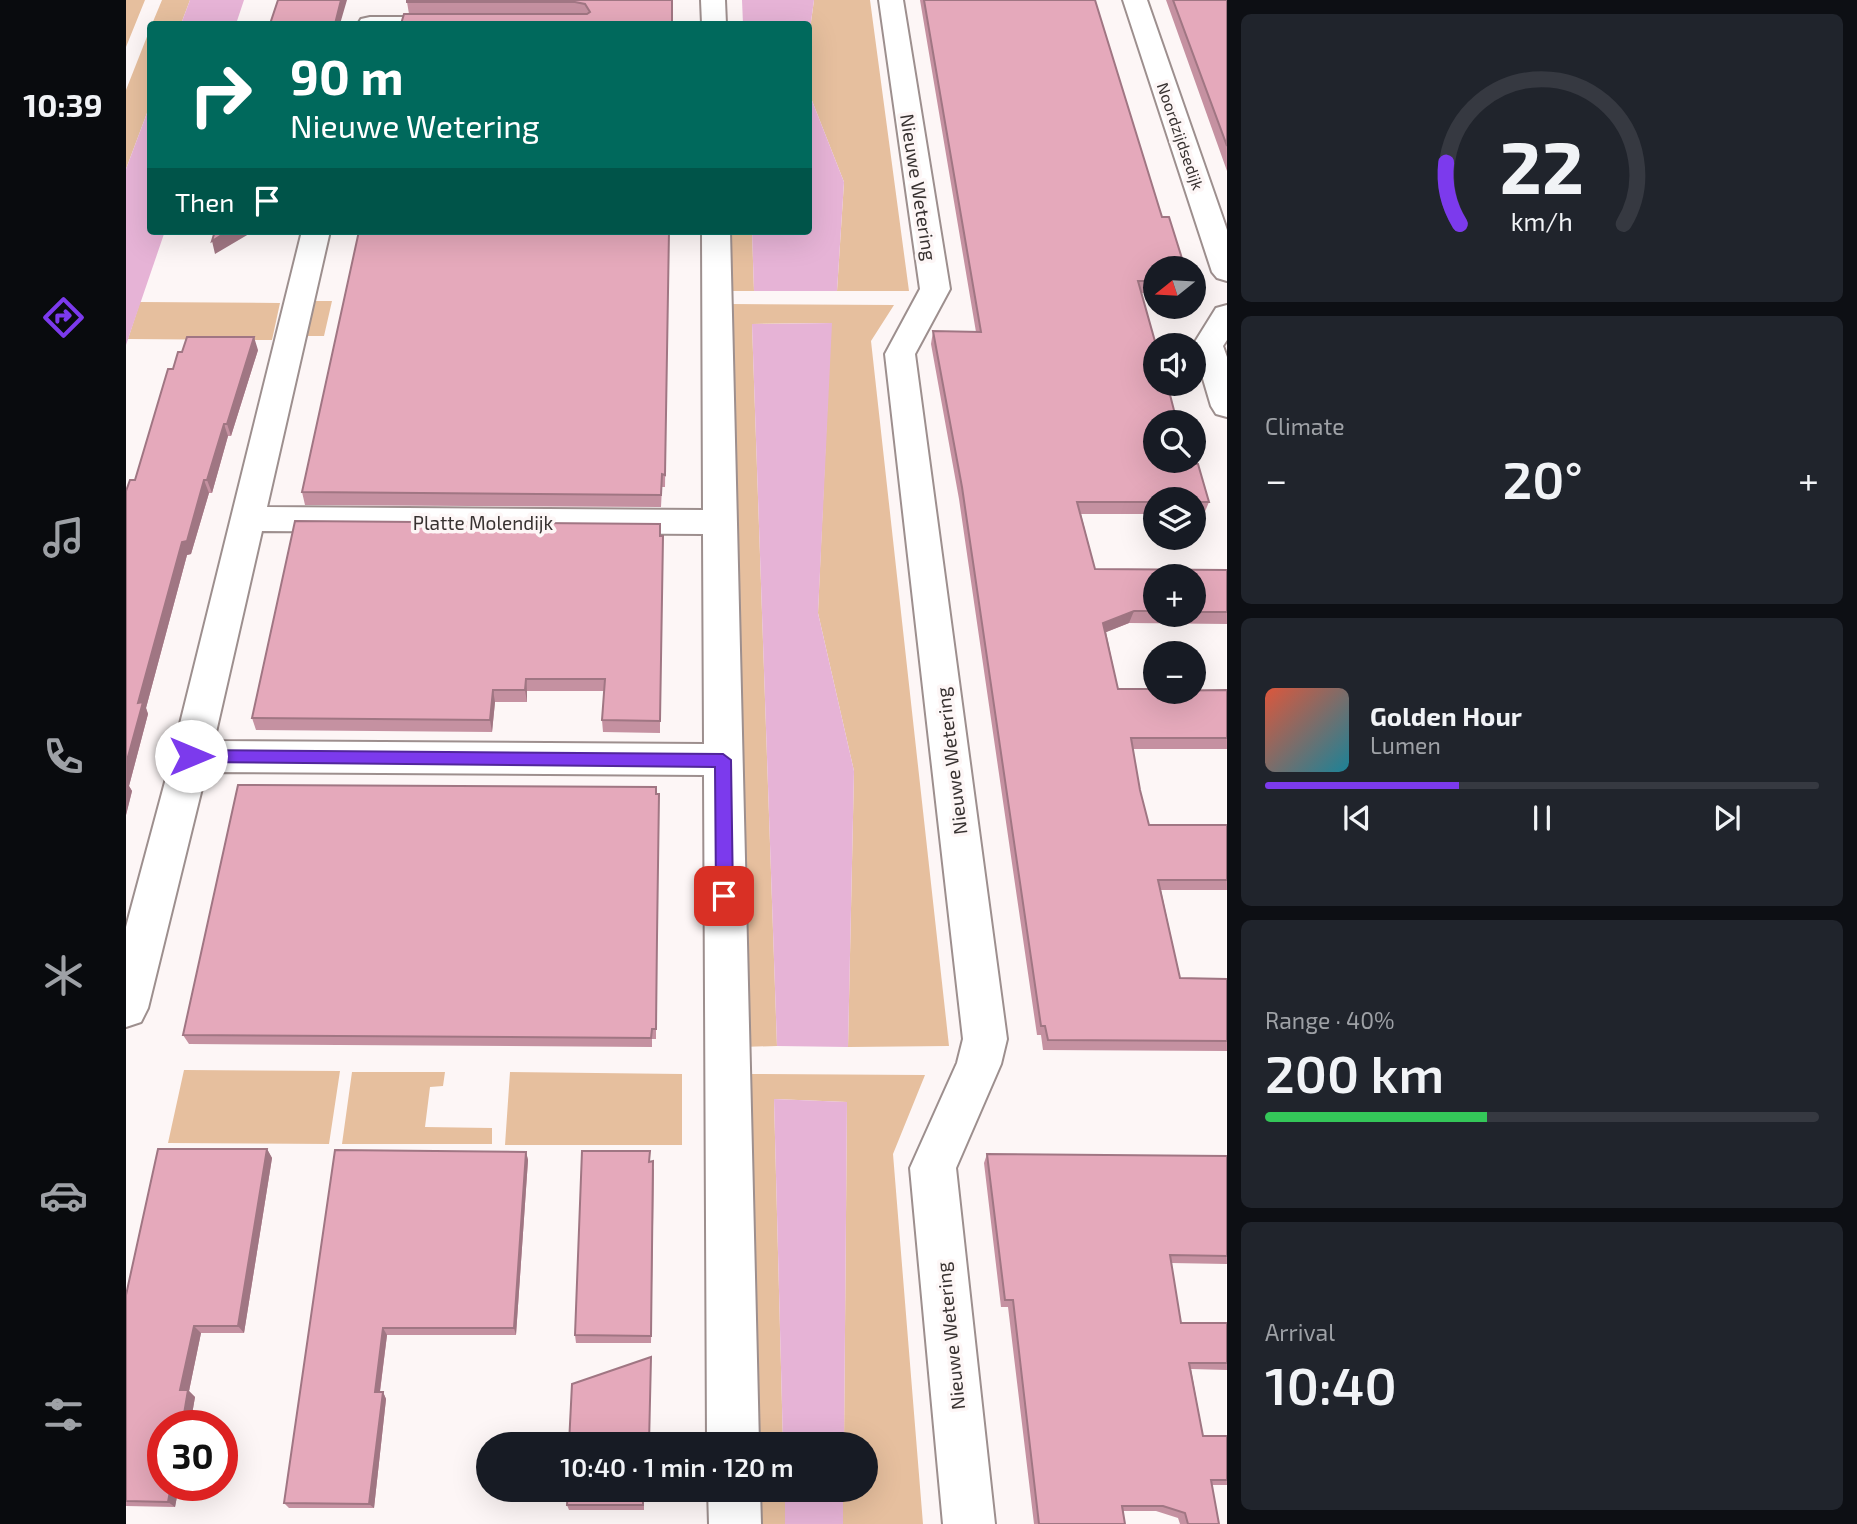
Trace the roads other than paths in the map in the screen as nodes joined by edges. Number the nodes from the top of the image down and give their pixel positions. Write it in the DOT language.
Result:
graph roads {
  1 [pos="373,0"];
  2 [pos="713,0"];
  3 [pos="891,0"];
  4 [pos="1135,0"];
  5 [pos="369,21"];
  6 [pos="713,21"];
  7 [pos="315,235"];
  8 [pos="716,235"];
  9 [pos="1227,272"];
  10 [pos="1227,315"];
  11 [pos="1227,406"];
  12 [pos="248,519"];
  13 [pos="719,522"];
  14 [pos="191,756"];
  15 [pos="723,760"];
  16 [pos="126,1008"];
  17 [pos="733,1432"];
  18 [pos="734,1502"];
  19 [pos="735,1524"];
  20 [pos="969,1524"];
  1 -- 5 [label="street"];
  2 -- 6 [label="street"];
  3 -- 20 [label="street, Nieuwe Wetering"];
  4 -- 9 [label="street, Noordzijdsedijk"];
  7 -- 12 [label="street"];
  8 -- 13 [label="street"];
  10 -- 11 [label="street"];
  12 -- 13 [label="street, Platte Molendijk"];
  12 -- 14 [label="street"];
  13 -- 15 [label="street"];
  14 -- 15 [label="street"];
  14 -- 16 [label="street"];
  15 -- 17 [label="street"];
  18 -- 19 [label="street"];
}
